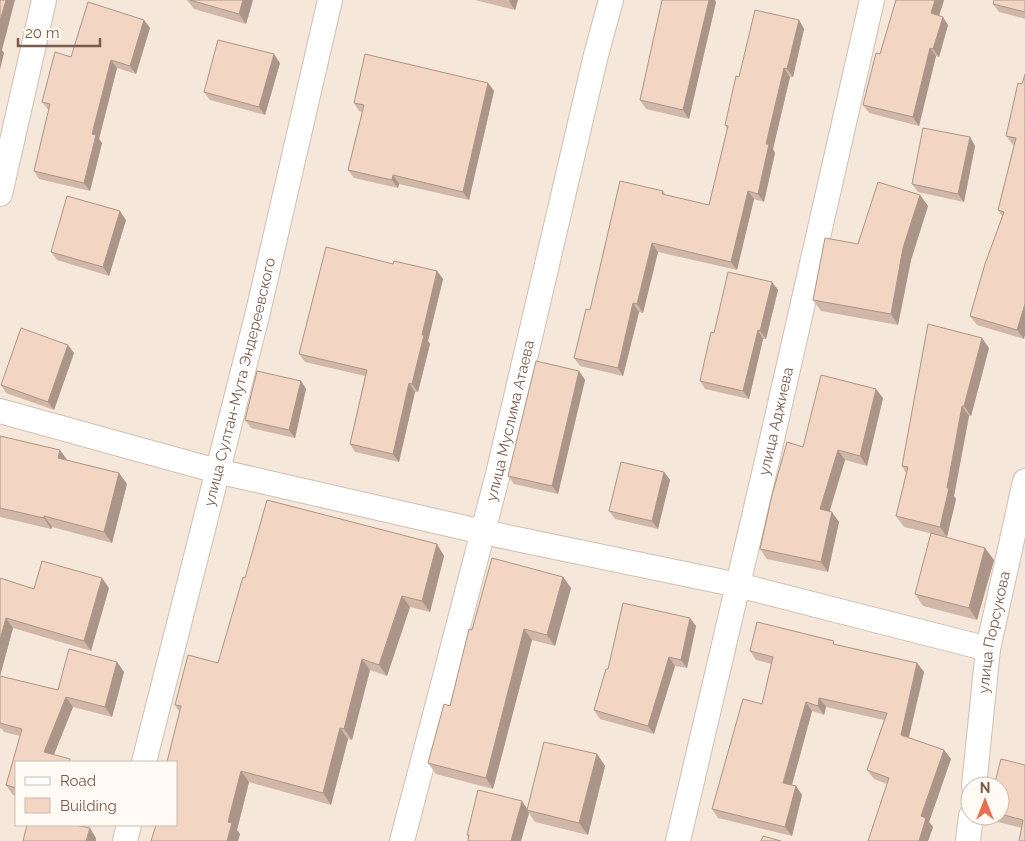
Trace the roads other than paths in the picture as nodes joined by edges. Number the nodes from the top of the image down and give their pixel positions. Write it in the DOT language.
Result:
graph roads {
  1 [pos="44,0"];
  2 [pos="330,0"];
  3 [pos="611,0"];
  4 [pos="872,0"];
  5 [pos="0,194"];
  6 [pos="0,411"];
  7 [pos="217,471"];
  8 [pos="1025,481"];
  9 [pos="483,532"];
  10 [pos="738,586"];
  11 [pos="988,649"];
  12 [pos="144,761"];
  13 [pos="975,776"];
  14 [pos="129,826"];
  15 [pos="970,826"];
  16 [pos="125,841"];
  17 [pos="402,841"];
  18 [pos="678,841"];
  19 [pos="968,841"];
  1 -- 5 [label="street"];
  2 -- 7 [label="street, улица Султан-Мута Эндереевского"];
  3 -- 9 [label="street, улица Муслима Атаева"];
  4 -- 10 [label="street, улица Аджиева"];
  6 -- 7 [label="street"];
  7 -- 9 [label="street"];
  7 -- 12 [label="street, улица Султан-Мута Эндереевского"];
  8 -- 11 [label="street, улица Порсукова"];
  9 -- 10 [label="street"];
  9 -- 17 [label="street, улица Муслима Атаева"];
  10 -- 11 [label="street"];
  10 -- 18 [label="street, улица Аджиева"];
  11 -- 13 [label="street, улица Порсукова"];
  14 -- 16 [label="street"];
  15 -- 19 [label="street"];
}
